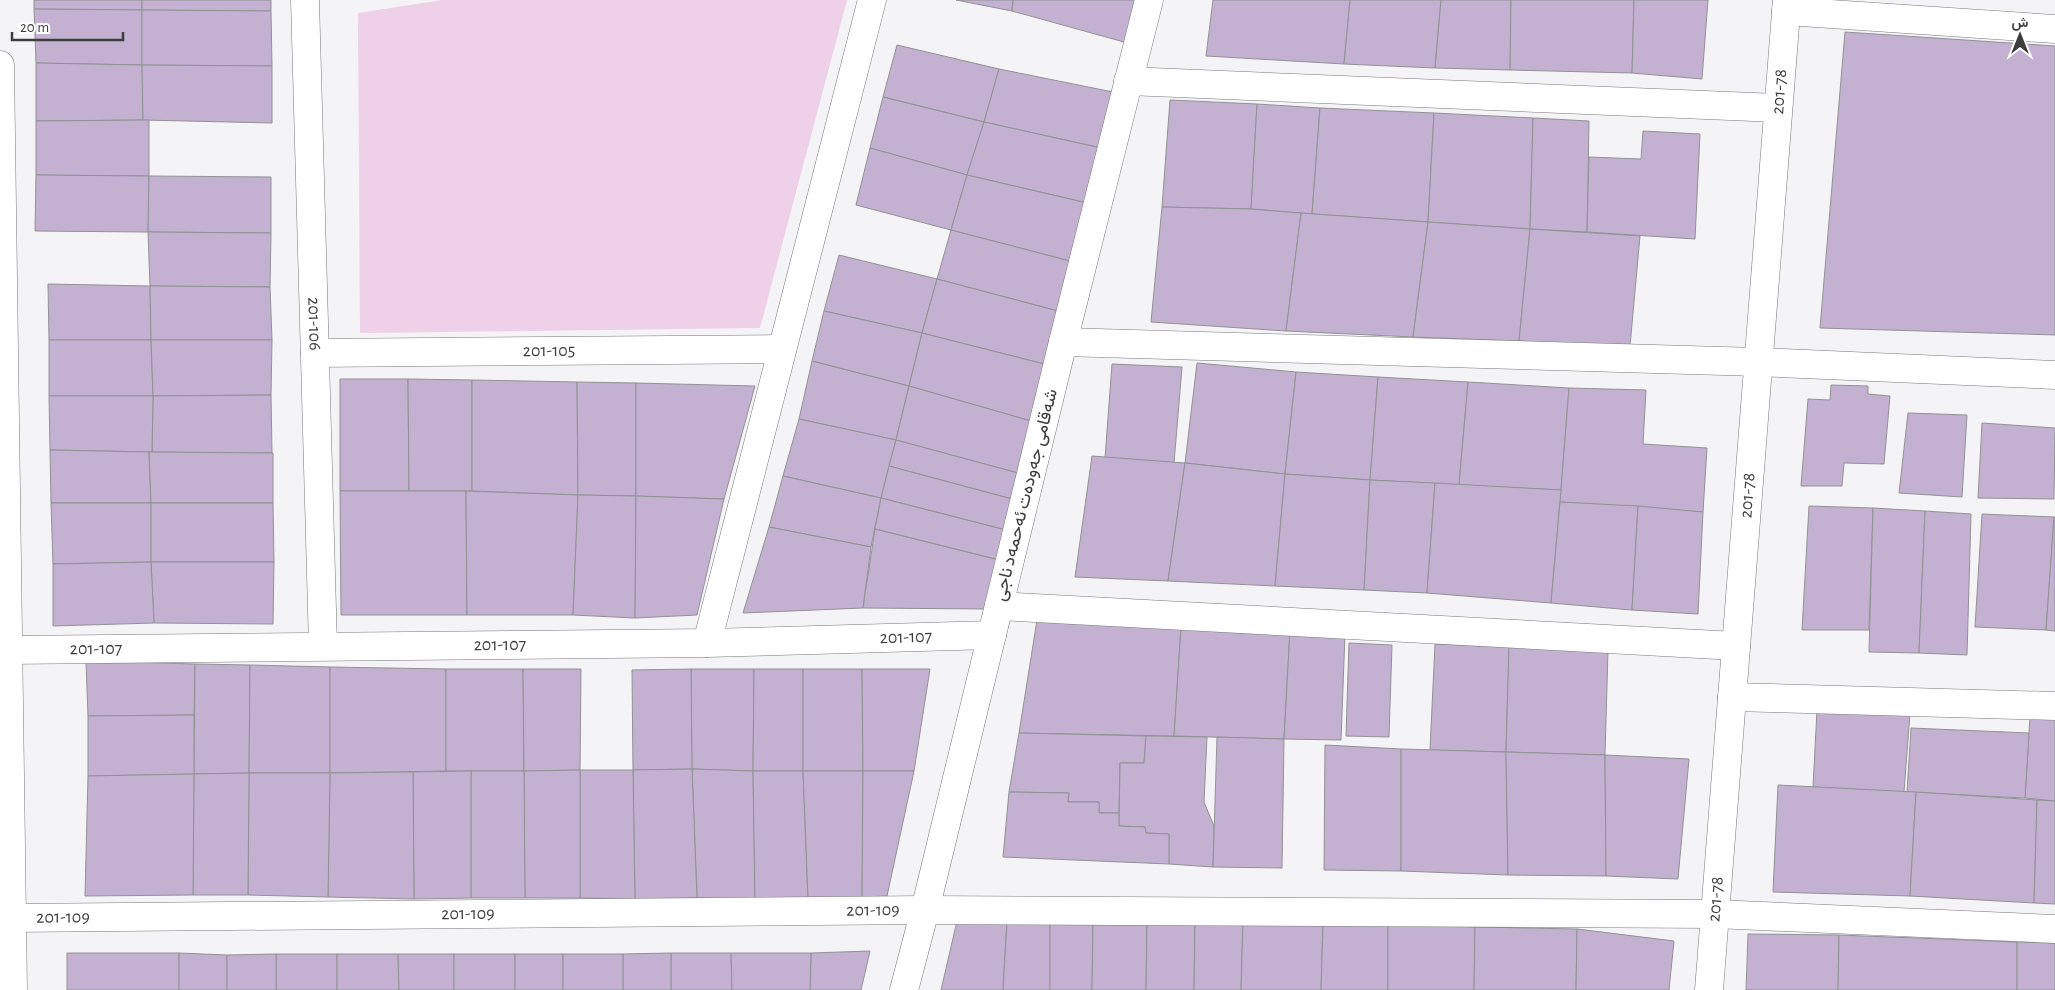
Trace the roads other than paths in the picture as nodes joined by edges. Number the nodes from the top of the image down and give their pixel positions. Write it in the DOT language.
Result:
graph roads {
  1 [pos="305,0"];
  2 [pos="872,0"];
  3 [pos="1149,0"];
  4 [pos="1786,6"];
  5 [pos="2055,29"];
  6 [pos="0,65"];
  7 [pos="1128,81"];
  8 [pos="1778,108"];
  9 [pos="1063,342"];
  10 [pos="782,349"];
  11 [pos="315,353"];
  12 [pos="1758,362"];
  13 [pos="2055,375"];
  14 [pos="999,606"];
  15 [pos="992,635"];
  16 [pos="708,643"];
  17 [pos="323,646"];
  18 [pos="1736,646"];
  19 [pos="8,650"];
  20 [pos="1732,698"];
  21 [pos="2055,706"];
  22 [pos="925,910"];
  23 [pos="1716,914"];
  24 [pos="12,918"];
  25 [pos="2055,929"];
  26 [pos="13,990"];
  27 [pos="904,990"];
  28 [pos="1709,990"];
  1 -- 11 [label="street, 201-106"];
  2 -- 10 [label="street"];
  3 -- 7 [label="street, شەقامی جەودەت ئەحمەد ناجی"];
  4 -- 5 [label="street"];
  4 -- 8 [label="street, 201-78"];
  6 -- 19 [label="street"];
  7 -- 8 [label="street"];
  7 -- 9 [label="street, شەقامی جەودەت ئەحمەد ناجی"];
  8 -- 12 [label="street, 201-78"];
  9 -- 12 [label="street"];
  9 -- 14 [label="street, شەقامی جەودەت ئەحمەد ناجی"];
  10 -- 11 [label="street, 201-105"];
  10 -- 16 [label="street"];
  11 -- 17 [label="street, 201-106"];
  12 -- 13 [label="street"];
  12 -- 18 [label="street, 201-78"];
  14 -- 15 [label="street, شەقامی جەودەت ئەحمەد ناجی"];
  14 -- 18 [label="street"];
  15 -- 16 [label="street, 201-107"];
  15 -- 22 [label="street, شەقامی جەودەت ئەحمەد ناجی"];
  16 -- 17 [label="street, 201-107"];
  17 -- 19 [label="street, 201-107"];
  18 -- 20 [label="street, 201-78"];
  19 -- 24 [label="street"];
  20 -- 21 [label="street"];
  20 -- 23 [label="street, 201-78"];
  22 -- 23 [label="street, 201-109"];
  22 -- 24 [label="street, 201-109"];
  22 -- 27 [label="street, شەقامی جەودەت ئەحمەد ناجی"];
  23 -- 25 [label="street, 201-109"];
  23 -- 28 [label="street, 201-78"];
  24 -- 26 [label="street"];
}
